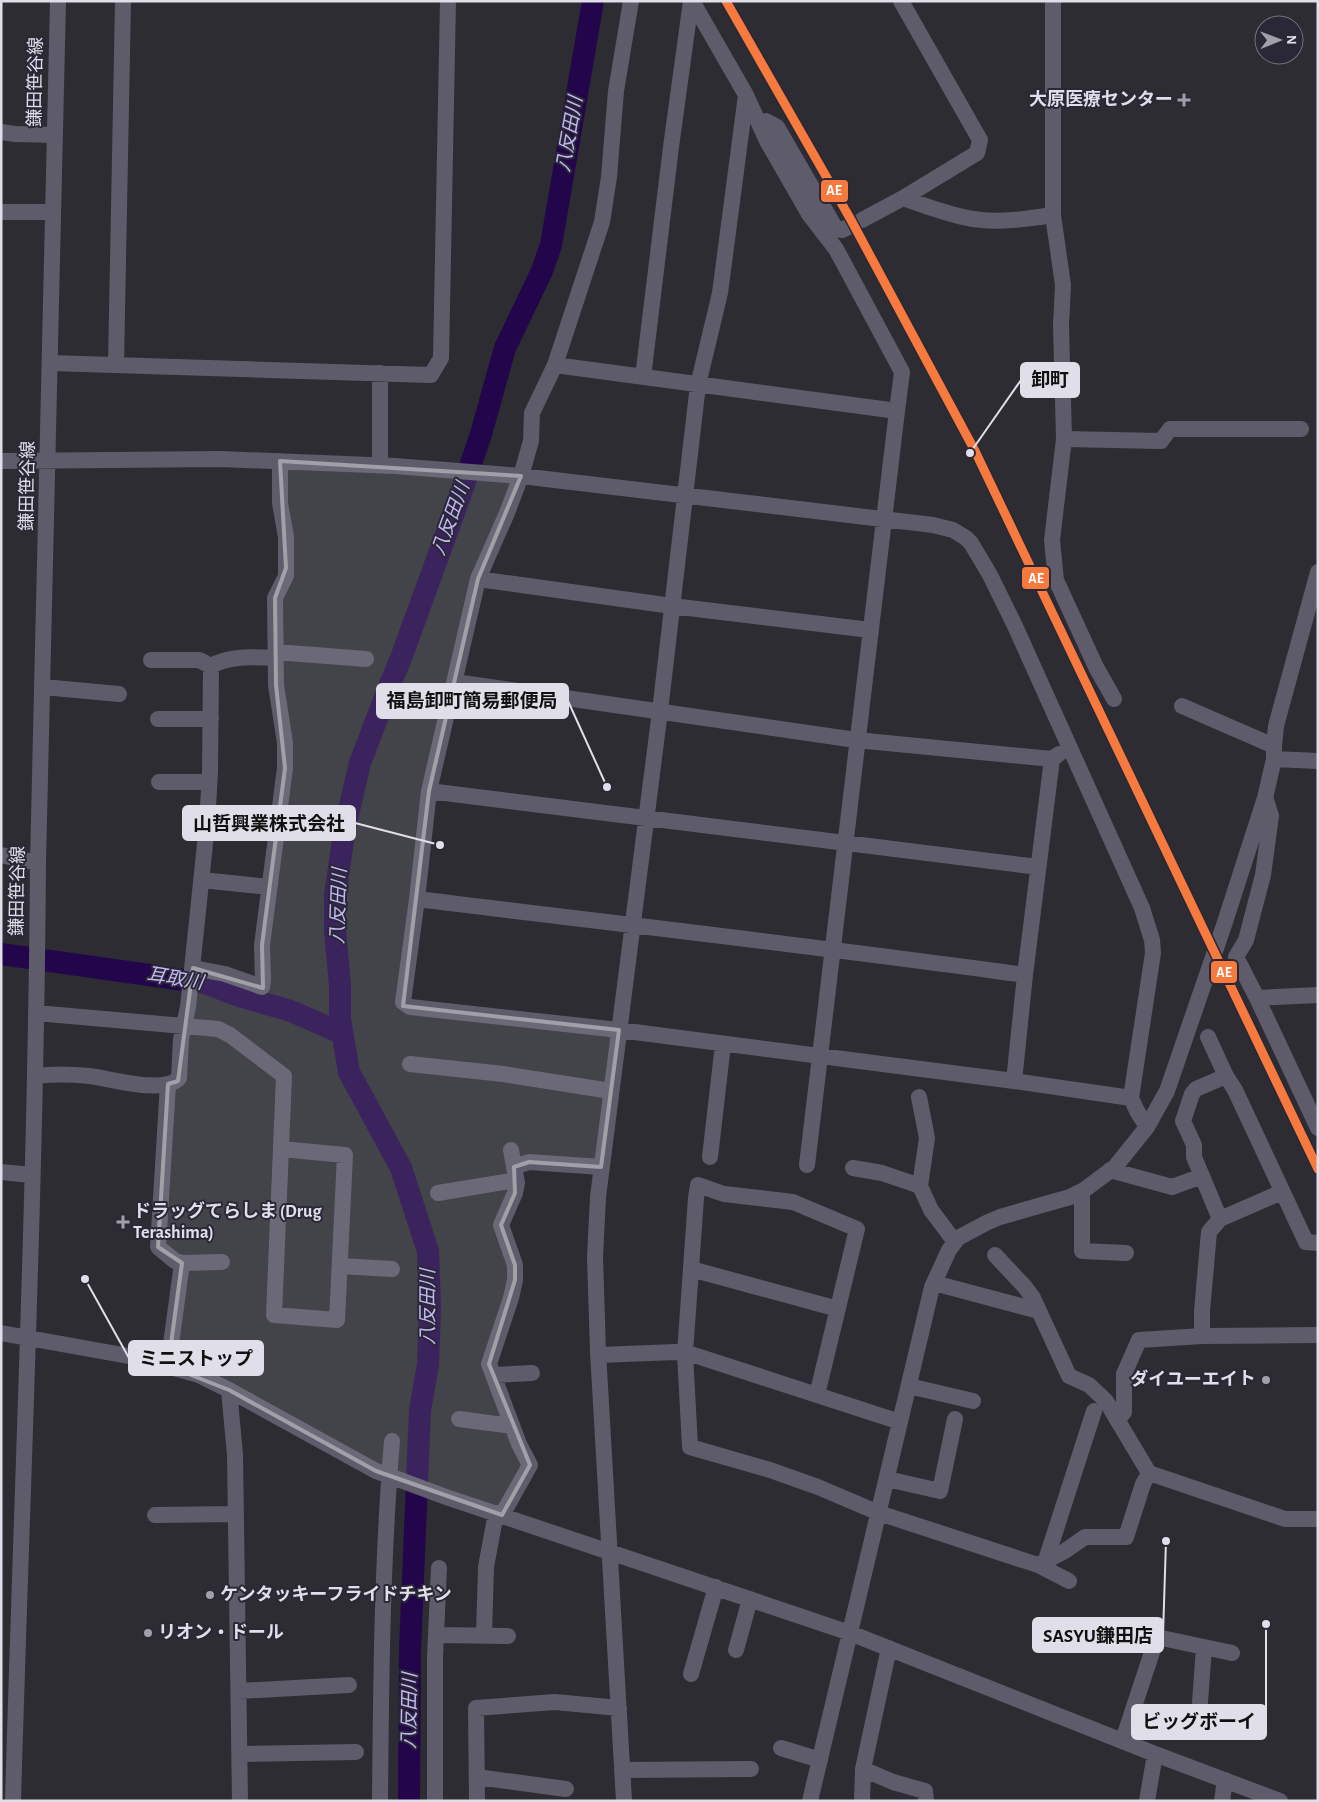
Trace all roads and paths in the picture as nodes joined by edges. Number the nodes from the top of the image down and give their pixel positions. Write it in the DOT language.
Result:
graph roads {
  1 [pos="58,1"];
  2 [pos="123,1"];
  3 [pos="448,1"];
  4 [pos="631,1"];
  5 [pos="692,1"];
  6 [pos="901,1"];
  7 [pos="1053,1"];
  8 [pos="746,95"];
  9 [pos="760,124"];
  10 [pos="1,132"];
  11 [pos="55,135"];
  12 [pos="903,198"];
  13 [pos="1,212"];
  14 [pos="54,212"];
  15 [pos="1053,216"];
  16 [pos="50,363"];
  17 [pos="116,365"];
  18 [pos="555,365"];
  19 [pos="380,373"];
  20 [pos="643,377"];
  21 [pos="698,385"];
  22 [pos="897,411"];
  23 [pos="1301,429"];
  24 [pos="1064,439"];
  25 [pos="49,460"];
  26 [pos="280,461"];
  27 [pos="1,462"];
  28 [pos="380,465"];
  29 [pos="521,476"];
  30 [pos="685,496"];
  31 [pos="883,519"];
  32 [pos="1318,572"];
  33 [pos="478,579"];
  34 [pos="672,606"];
  35 [pos="870,630"];
  36 [pos="276,655"];
  37 [pos="366,659"];
  38 [pos="151,660"];
  39 [pos="211,666"];
  40 [pos="455,682"];
  41 [pos="43,687"];
  42 [pos="119,694"];
  43 [pos="1114,699"];
  44 [pos="1182,706"];
  45 [pos="660,711"];
  46 [pos="158,719"];
  47 [pos="210,719"];
  48 [pos="856,740"];
  49 [pos="1069,746"];
  50 [pos="1274,752"];
  51 [pos="1052,759"];
  52 [pos="1318,761"];
  53 [pos="159,782"];
  54 [pos="209,782"];
  55 [pos="429,791"];
  56 [pos="1265,798"];
  57 [pos="645,819"];
  58 [pos="845,842"];
  59 [pos="1,855"];
  60 [pos="38,863"];
  61 [pos="1038,867"];
  62 [pos="202,880"];
  63 [pos="270,887"];
  64 [pos="418,898"];
  65 [pos="631,926"];
  66 [pos="833,948"];
  67 [pos="1025,975"];
  68 [pos="192,977"];
  69 [pos="1318,995"];
  70 [pos="1257,998"];
  71 [pos="36,1013"];
  72 [pos="184,1025"];
  73 [pos="619,1030"];
  74 [pos="1208,1037"];
  75 [pos="723,1044"];
  76 [pos="820,1057"];
  77 [pos="410,1064"];
  78 [pos="35,1076"];
  79 [pos="1226,1076"];
  80 [pos="1014,1080"];
  81 [pos="168,1084"];
  82 [pos="611,1091"];
  83 [pos="919,1097"];
  84 [pos="1131,1098"];
  85 [pos="1147,1126"];
  86 [pos="1318,1128"];
  87 [pos="281,1149"];
  88 [pos="511,1150"];
  89 [pos="710,1157"];
  90 [pos="807,1165"];
  91 [pos="601,1167"];
  92 [pos="854,1168"];
  93 [pos="1110,1170"];
  94 [pos="1,1172"];
  95 [pos="515,1173"];
  96 [pos="32,1175"];
  97 [pos="1202,1176"];
  98 [pos="920,1186"];
  99 [pos="1082,1191"];
  100 [pos="1282,1192"];
  101 [pos="438,1193"];
  102 [pos="1220,1219"];
  103 [pos="955,1242"];
  104 [pos="1318,1243"];
  105 [pos="1126,1253"];
  106 [pos="995,1255"];
  107 [pos="222,1262"];
  108 [pos="182,1263"];
  109 [pos="340,1266"];
  110 [pos="392,1269"];
  111 [pos="691,1269"];
  112 [pos="934,1283"];
  113 [pos="838,1309"];
  114 [pos="1039,1311"];
  115 [pos="1,1333"];
  116 [pos="1318,1335"];
  117 [pos="1202,1336"];
  118 [pos="28,1337"];
  119 [pos="685,1353"];
  120 [pos="598,1355"];
  121 [pos="168,1366"];
  122 [pos="532,1373"];
  123 [pos="494,1376"];
  124 [pos="909,1386"];
  125 [pos="229,1390"];
  126 [pos="817,1395"];
  127 [pos="973,1401"];
  128 [pos="1094,1411"];
  129 [pos="459,1419"];
  130 [pos="955,1419"];
  131 [pos="1118,1420"];
  132 [pos="900,1422"];
  133 [pos="512,1426"];
  134 [pos="392,1442"];
  135 [pos="1149,1473"];
  136 [pos="392,1477"];
  137 [pos="887,1479"];
  138 [pos="879,1513"];
  139 [pos="236,1514"];
  140 [pos="499,1514"];
  141 [pos="155,1515"];
  142 [pos="1318,1519"];
  143 [pos="610,1553"];
  144 [pos="1042,1562"];
  145 [pos="440,1568"];
  146 [pos="1069,1581"];
  147 [pos="716,1587"];
  148 [pos="750,1599"];
  149 [pos="1108,1629"];
  150 [pos="850,1633"];
  151 [pos="437,1635"];
  152 [pos="484,1635"];
  153 [pos="508,1636"];
  154 [pos="1154,1644"];
  155 [pos="1204,1647"];
  156 [pos="889,1648"];
  157 [pos="736,1650"];
  158 [pos="1232,1653"];
  159 [pos="691,1674"];
  160 [pos="349,1685"];
  161 [pos="239,1691"];
  162 [pos="1200,1702"];
  163 [pos="619,1708"];
  164 [pos="1122,1740"];
  165 [pos="781,1748"];
  166 [pos="356,1752"];
  167 [pos="240,1754"];
  168 [pos="1155,1754"];
  169 [pos="820,1760"];
  170 [pos="751,1769"];
  171 [pos="863,1769"];
  172 [pos="622,1770"];
  173 [pos="477,1777"];
  174 [pos="1225,1780"];
  175 [pos="566,1789"];
  176 [pos="13,1801"];
  177 [pos="240,1801"];
  178 [pos="380,1801"];
  179 [pos="435,1801"];
  180 [pos="477,1801"];
  181 [pos="624,1801"];
  182 [pos="810,1801"];
  183 [pos="862,1801"];
  184 [pos="926,1801"];
  185 [pos="1147,1801"];
  186 [pos="1222,1801"];
  187 [pos="1280,1801"];
  1 -- 11 [label="street, 鎌田笹谷線"];
  2 -- 17 [label="street"];
  3 -- 19 [label="street"];
  4 -- 18 [label="street"];
  5 -- 8 [label="street"];
  5 -- 20 [label="street"];
  6 -- 12 [label="street"];
  7 -- 15 [label="street"];
  8 -- 9 [label="street"];
  8 -- 21 [label="street"];
  9 -- 12 [label="street"];
  9 -- 22 [label="street"];
  10 -- 11 [label="street"];
  11 -- 14 [label="street, 鎌田笹谷線"];
  12 -- 15 [label="street"];
  13 -- 14 [label="street"];
  14 -- 16 [label="street, 鎌田笹谷線"];
  15 -- 24 [label="street"];
  16 -- 17 [label="street"];
  16 -- 25 [label="street, 鎌田笹谷線"];
  17 -- 19 [label="street"];
  18 -- 20 [label="street"];
  18 -- 29 [label="street"];
  19 -- 28 [label="street"];
  20 -- 21 [label="street"];
  21 -- 22 [label="street"];
  21 -- 30 [label="street"];
  22 -- 31 [label="street"];
  23 -- 24 [label="street"];
  24 -- 43 [label="street"];
  25 -- 26 [label="street"];
  25 -- 27 [label="street"];
  25 -- 41 [label="street, 鎌田笹谷線"];
  26 -- 28 [label="street"];
  26 -- 36 [label="street"];
  28 -- 29 [label="street"];
  29 -- 30 [label="street"];
  29 -- 33 [label="street"];
  30 -- 31 [label="street"];
  30 -- 34 [label="street"];
  31 -- 35 [label="street"];
  31 -- 49 [label="street"];
  32 -- 50 [label="street"];
  33 -- 34 [label="street"];
  33 -- 40 [label="street"];
  34 -- 35 [label="street"];
  34 -- 45 [label="street"];
  35 -- 48 [label="street"];
  36 -- 37 [label="street"];
  36 -- 39 [label="street"];
  36 -- 63 [label="street"];
  38 -- 39 [label="street"];
  39 -- 47 [label="street"];
  40 -- 45 [label="street"];
  40 -- 55 [label="street"];
  41 -- 42 [label="street"];
  41 -- 60 [label="street, 鎌田笹谷線"];
  44 -- 50 [label="street"];
  45 -- 48 [label="street"];
  45 -- 57 [label="street"];
  46 -- 47 [label="street"];
  47 -- 54 [label="street"];
  48 -- 51 [label="street"];
  48 -- 58 [label="street"];
  49 -- 51 [label="street"];
  49 -- 84 [label="street"];
  50 -- 52 [label="street"];
  50 -- 56 [label="street"];
  51 -- 61 [label="street"];
  53 -- 54 [label="street"];
  54 -- 62 [label="street"];
  55 -- 57 [label="street"];
  55 -- 64 [label="street"];
  56 -- 70 [label="street"];
  56 -- 85 [label="street"];
  57 -- 58 [label="street"];
  57 -- 65 [label="street"];
  58 -- 61 [label="street"];
  58 -- 66 [label="street"];
  59 -- 60 [label="street"];
  60 -- 71 [label="street, 鎌田笹谷線"];
  61 -- 67 [label="street"];
  62 -- 63 [label="street"];
  62 -- 68 [label="street"];
  63 -- 68 [label="street"];
  64 -- 65 [label="street"];
  64 -- 73 [label="street"];
  65 -- 66 [label="street"];
  65 -- 73 [label="street"];
  66 -- 67 [label="street"];
  66 -- 76 [label="street"];
  67 -- 80 [label="street"];
  68 -- 72 [label="street"];
  69 -- 70 [label="street"];
  70 -- 86 [label="street"];
  71 -- 72 [label="street"];
  71 -- 78 [label="street, 鎌田笹谷線"];
  72 -- 81 [label="street"];
  72 -- 87 [label="street"];
  73 -- 75 [label="street"];
  73 -- 82 [label="street"];
  74 -- 79 [label="street"];
  75 -- 76 [label="street"];
  75 -- 89 [label="street"];
  76 -- 80 [label="street"];
  76 -- 90 [label="street"];
  77 -- 82 [label="street"];
  78 -- 81 [label="street"];
  78 -- 96 [label="street, 鎌田笹谷線"];
  79 -- 97 [label="street"];
  79 -- 100 [label="street"];
  80 -- 84 [label="street"];
  81 -- 108 [label="street"];
  82 -- 91 [label="street"];
  83 -- 98 [label="street"];
  84 -- 85 [label="street"];
  85 -- 93 [label="street"];
  87 -- 109 [label="street"];
  87 -- 109 [label="street"];
  88 -- 95 [label="street"];
  91 -- 95 [label="street"];
  91 -- 120 [label="street"];
  92 -- 98 [label="street"];
  93 -- 97 [label="street"];
  93 -- 99 [label="street"];
  94 -- 96 [label="street"];
  95 -- 101 [label="street"];
  95 -- 123 [label="street"];
  96 -- 118 [label="street, 鎌田笹谷線"];
  97 -- 102 [label="street"];
  98 -- 103 [label="street"];
  99 -- 103 [label="street"];
  99 -- 105 [label="street"];
  100 -- 102 [label="street"];
  100 -- 104 [label="street"];
  102 -- 117 [label="street"];
  103 -- 112 [label="street"];
  106 -- 114 [label="street"];
  107 -- 108 [label="street"];
  108 -- 121 [label="street"];
  109 -- 110 [label="street"];
  111 -- 113 [label="street"];
  111 -- 113 [label="street"];
  111 -- 119 [label="street"];
  112 -- 114 [label="street"];
  112 -- 124 [label="street"];
  113 -- 126 [label="street"];
  114 -- 131 [label="street"];
  115 -- 118 [label="street"];
  116 -- 117 [label="street"];
  117 -- 131 [label="street"];
  118 -- 121 [label="street"];
  118 -- 176 [label="street, 鎌田笹谷線"];
  119 -- 120 [label="street"];
  119 -- 126 [label="street"];
  119 -- 138 [label="street"];
  120 -- 143 [label="street"];
  121 -- 125 [label="street"];
  122 -- 123 [label="street"];
  123 -- 133 [label="street"];
  124 -- 127 [label="street"];
  124 -- 132 [label="street"];
  125 -- 136 [label="street"];
  125 -- 139 [label="street"];
  126 -- 132 [label="street"];
  128 -- 144 [label="street"];
  129 -- 133 [label="street"];
  130 -- 137 [label="street"];
  131 -- 135 [label="street"];
  132 -- 137 [label="street"];
  133 -- 140 [label="street"];
  134 -- 136 [label="street"];
  135 -- 142 [label="street"];
  135 -- 144 [label="street"];
  136 -- 140 [label="street"];
  136 -- 178 [label="street"];
  137 -- 138 [label="street"];
  138 -- 144 [label="street"];
  138 -- 150 [label="street"];
  139 -- 141 [label="street"];
  139 -- 161 [label="street"];
  140 -- 143 [label="street"];
  140 -- 152 [label="street"];
  143 -- 147 [label="street"];
  143 -- 163 [label="street"];
  144 -- 146 [label="street"];
  145 -- 151 [label="street"];
  147 -- 148 [label="street"];
  147 -- 159 [label="street"];
  148 -- 150 [label="street"];
  148 -- 157 [label="street"];
  149 -- 154 [label="street"];
  150 -- 156 [label="street"];
  150 -- 169 [label="street"];
  151 -- 152 [label="street"];
  151 -- 179 [label="street"];
  152 -- 153 [label="street"];
  154 -- 155 [label="street"];
  154 -- 164 [label="street"];
  155 -- 158 [label="street"];
  155 -- 162 [label="street"];
  156 -- 164 [label="street"];
  156 -- 171 [label="street"];
  160 -- 161 [label="street"];
  161 -- 167 [label="street"];
  163 -- 172 [label="street"];
  163 -- 173 [label="street"];
  164 -- 168 [label="street"];
  165 -- 169 [label="street"];
  166 -- 167 [label="street"];
  167 -- 177 [label="street"];
  168 -- 174 [label="street"];
  168 -- 185 [label="street"];
  169 -- 182 [label="street"];
  170 -- 172 [label="street"];
  171 -- 183 [label="street"];
  171 -- 184 [label="street"];
  172 -- 181 [label="street"];
  173 -- 175 [label="street"];
  173 -- 180 [label="street"];
  174 -- 186 [label="street"];
  174 -- 187 [label="street"];
}
